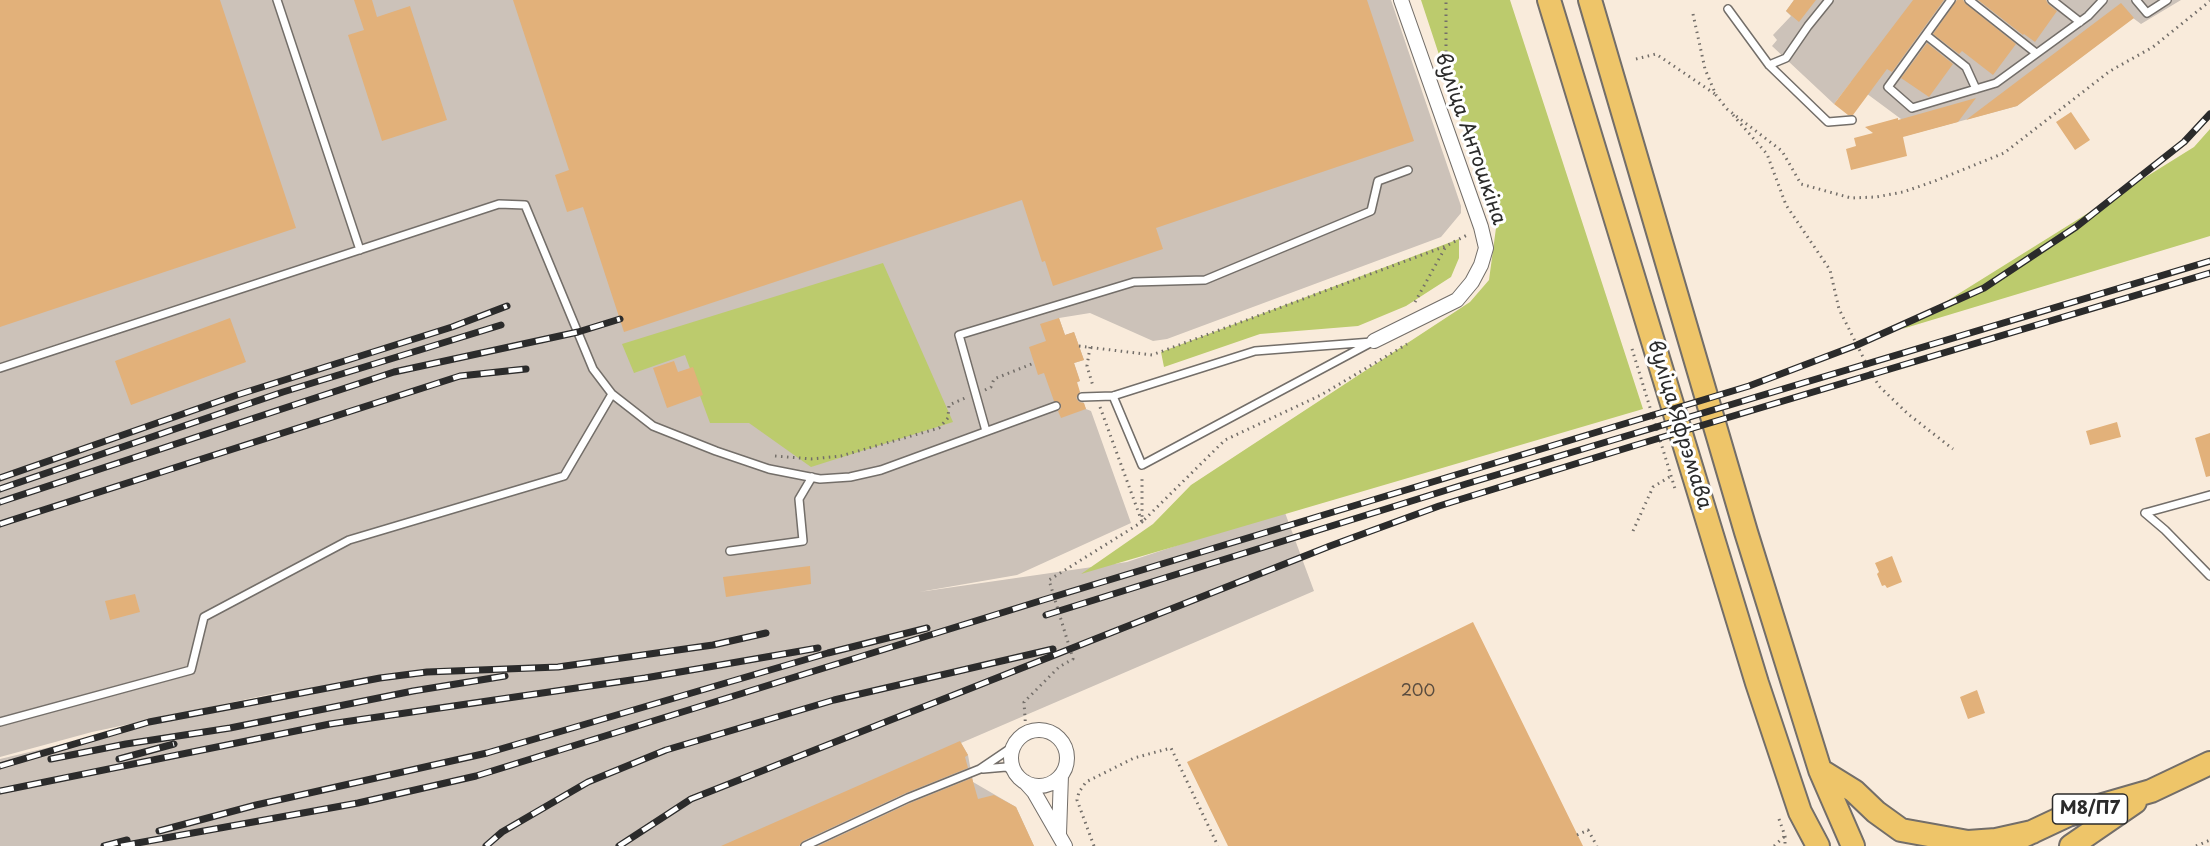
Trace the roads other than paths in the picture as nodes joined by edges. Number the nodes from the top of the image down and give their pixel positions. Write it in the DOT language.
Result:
graph roads {
  1 [pos="277,0"];
  2 [pos="1401,0"];
  3 [pos="1549,0"];
  4 [pos="1590,0"];
  5 [pos="1829,0"];
  6 [pos="1951,0"];
  7 [pos="1969,0"];
  8 [pos="2052,0"];
  9 [pos="2103,0"];
  10 [pos="2136,0"];
  11 [pos="2167,0"];
  12 [pos="1728,9"];
  13 [pos="2080,22"];
  14 [pos="1926,35"];
  15 [pos="2036,53"];
  16 [pos="1769,66"];
  17 [pos="1976,89"];
  18 [pos="1852,120"];
  19 [pos="1408,170"];
  20 [pos="360,250"];
  21 [pos="1374,341"];
  22 [pos="0,368"];
  23 [pos="612,393"];
  24 [pos="1113,396"];
  25 [pos="1082,397"];
  26 [pos="1056,406"];
  27 [pos="986,431"];
  28 [pos="812,477"];
  29 [pos="2210,495"];
  30 [pos="1746,532"];
  31 [pos="1714,541"];
  32 [pos="730,551"];
  33 [pos="2210,576"];
  34 [pos="0,722"];
  35 [pos="1014,746"];
  36 [pos="2210,763"];
  37 [pos="980,769"];
  38 [pos="1820,770"];
  39 [pos="1062,775"];
  40 [pos="1020,777"];
  41 [pos="2151,791"];
  42 [pos="1800,812"];
  43 [pos="2032,832"];
  44 [pos="1062,840"];
  45 [pos="805,846"];
  46 [pos="1801,846"];
  47 [pos="1818,846"];
  48 [pos="1853,846"];
  49 [pos="2001,846"];
  50 [pos="2071,846"];
  1 -- 20 [label="lane"];
  2 -- 21 [label="street, вуліца Антошкіна"];
  3 -- 31 [label="main road, вуліца Яфрэмава"];
  4 -- 30 [label="main road, вуліца Яфрэмава"];
  5 -- 16 [label="lane"];
  6 -- 14 [label="lane"];
  7 -- 15 [label="lane"];
  8 -- 13 [label="lane"];
  9 -- 13 [label="lane"];
  10 -- 11 [label="lane"];
  12 -- 16 [label="lane"];
  13 -- 15 [label="lane"];
  14 -- 17 [label="lane"];
  14 -- 17 [label="lane"];
  15 -- 17 [label="lane"];
  16 -- 18 [label="lane"];
  19 -- 27 [label="lane"];
  20 -- 22 [label="lane"];
  20 -- 23 [label="lane"];
  21 -- 24 [label="lane"];
  21 -- 24 [label="lane"];
  23 -- 28 [label="lane"];
  23 -- 34 [label="lane"];
  24 -- 25 [label="lane"];
  26 -- 27 [label="lane"];
  27 -- 28 [label="lane"];
  28 -- 32 [label="lane"];
  29 -- 33 [label="lane"];
  30 -- 31 [label="main road"];
  30 -- 38 [label="main road, вуліца Яфрэмава"];
  31 -- 42 [label="main road, вуліца Яфрэмава"];
  35 -- 37 [label="lane"];
  35 -- 39 [label="street"];
  35 -- 40 [label="street"];
  36 -- 41 [label="main road, М8/П7"];
  37 -- 40 [label="lane"];
  37 -- 45 [label="lane"];
  38 -- 43 [label="main road"];
  38 -- 48 [label="main road, вуліца Яфрэмава"];
  39 -- 40 [label="street"];
  39 -- 44 [label="street"];
  40 -- 44 [label="street"];
  41 -- 43 [label="main road, М8/П7"];
  41 -- 50 [label="main road, М8/П7"];
  42 -- 46 [label="main road"];
  42 -- 47 [label="main road, вуліца Яфрэмава"];
  43 -- 49 [label="main road, М8/П7"];
}
